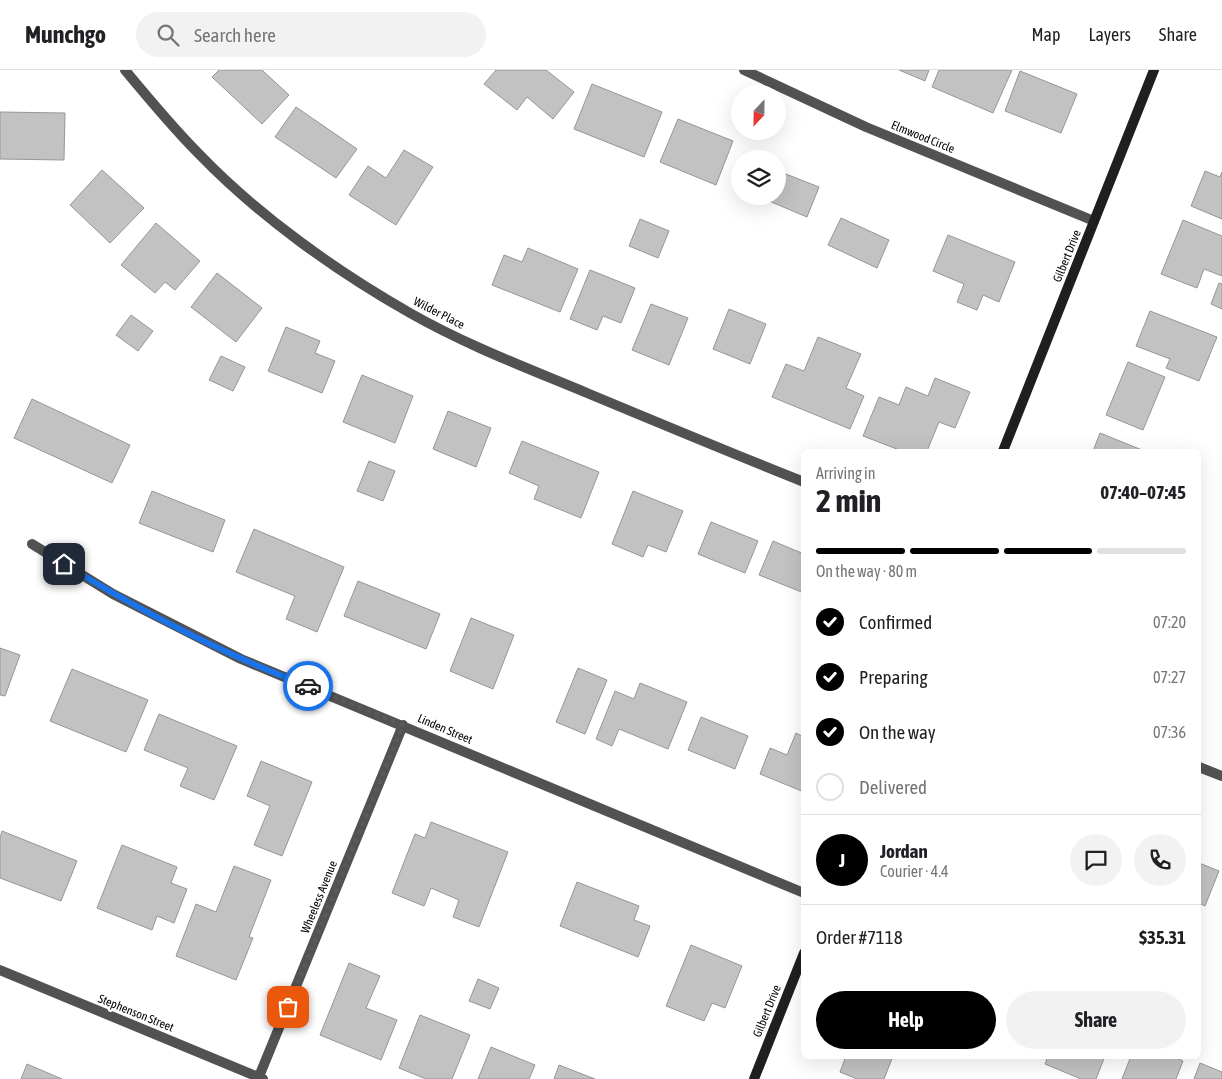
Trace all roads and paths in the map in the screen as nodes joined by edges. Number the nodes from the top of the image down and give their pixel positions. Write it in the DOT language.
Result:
graph roads {
  1 [pos="125,70"];
  2 [pos="744,70"];
  3 [pos="1154,70"];
  4 [pos="1094,222"];
  5 [pos="1004,449"];
  6 [pos="801,481"];
  7 [pos="32,544"];
  8 [pos="403,725"];
  9 [pos="1201,768"];
  10 [pos="1222,776"];
  11 [pos="801,892"];
  12 [pos="801,961"];
  13 [pos="0,970"];
  14 [pos="260,1078"];
  15 [pos="754,1079"];
  1 -- 6 [label="street, Wilder Place"];
  2 -- 4 [label="street, Elmwood Circle"];
  3 -- 4 [label="street, Gilbert Drive"];
  4 -- 5 [label="street, Gilbert Drive"];
  7 -- 8 [label="street, Linden Street"];
  8 -- 11 [label="street, Linden Street"];
  8 -- 14 [label="street, Wheeless Avenue"];
  9 -- 10 [label="street"];
  12 -- 15 [label="street, Gilbert Drive"];
  13 -- 14 [label="street, Stephenson Street"];
}
